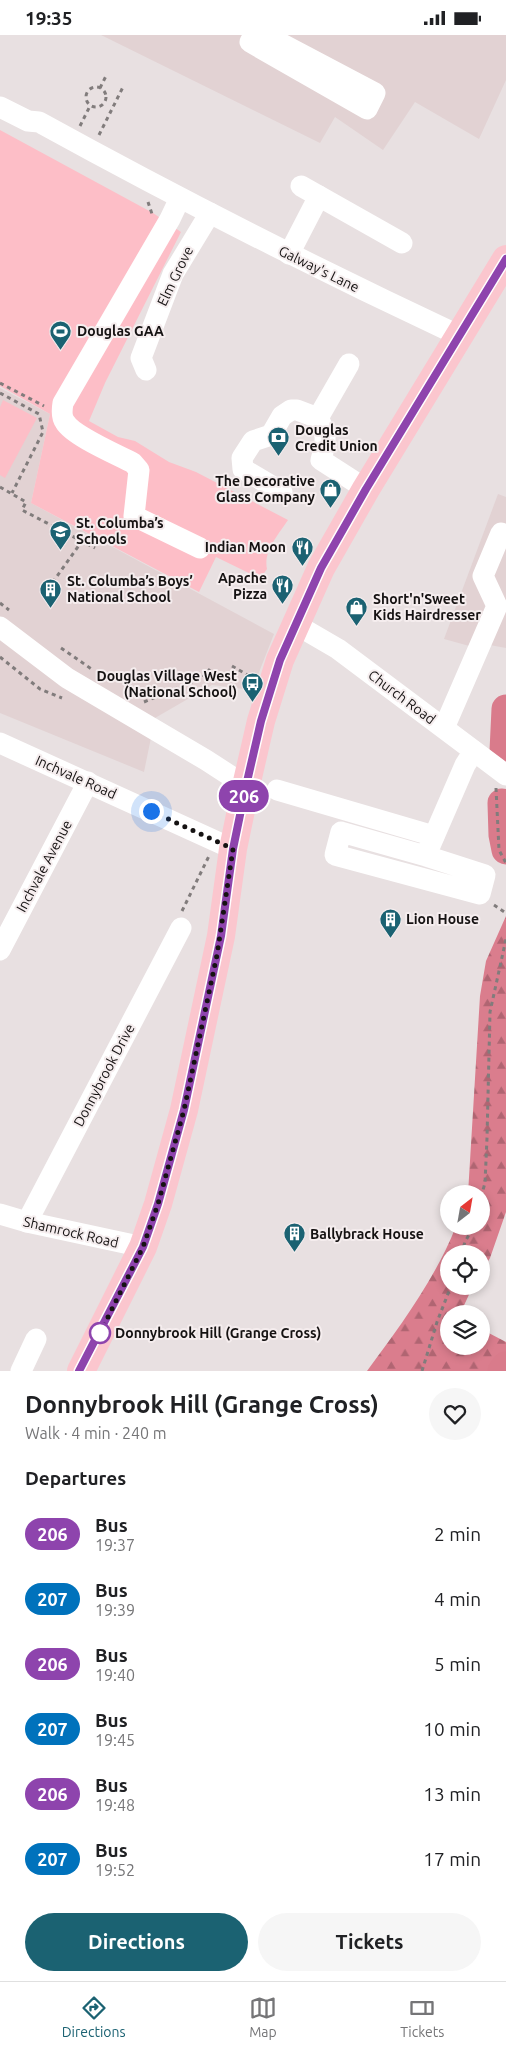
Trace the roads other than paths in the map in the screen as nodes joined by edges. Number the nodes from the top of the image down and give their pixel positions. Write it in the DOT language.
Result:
graph roads {
  1 [pos="251,37"];
  2 [pos="0,107"];
  3 [pos="180,198"];
  4 [pos="210,213"];
  5 [pos="402,243"];
  6 [pos="289,254"];
  7 [pos="506,259"];
  8 [pos="460,336"];
  9 [pos="349,364"];
  10 [pos="146,370"];
  11 [pos="318,418"];
  12 [pos="366,489"];
  13 [pos="282,492"];
  14 [pos="501,533"];
  15 [pos="200,548"];
  16 [pos="7,620"];
  17 [pos="295,624"];
  18 [pos="444,728"];
  19 [pos="0,743"];
  20 [pos="474,751"];
  21 [pos="88,782"];
  22 [pos="505,784"];
  23 [pos="246,786"];
  24 [pos="277,790"];
  25 [pos="434,836"];
  26 [pos="224,845"];
  27 [pos="426,856"];
  28 [pos="418,877"];
  29 [pos="181,928"];
  30 [pos="0,950"];
  31 [pos="0,1214"];
  32 [pos="27,1222"];
  33 [pos="143,1247"];
  34 [pos="36,1339"];
  35 [pos="82,1369"];
  36 [pos="21,1371"];
  1 -- 1 [label="street"];
  2 -- 3 [label="street, Galway's Lane"];
  3 -- 4 [label="street, Galway's Lane"];
  3 -- 15 [label="street"];
  4 -- 6 [label="street, Galway's Lane"];
  4 -- 10 [label="street, Elm Grove"];
  5 -- 6 [label="street"];
  6 -- 8 [label="street, Galway's Lane"];
  7 -- 8 [label="main road"];
  8 -- 12 [label="main road"];
  9 -- 11 [label="street"];
  11 -- 12 [label="street"];
  11 -- 13 [label="street"];
  12 -- 17 [label="main road"];
  14 -- 18 [label="street"];
  16 -- 23 [label="street"];
  17 -- 18 [label="street, Church Road"];
  17 -- 23 [label="main road"];
  18 -- 20 [label="street, Church Road"];
  19 -- 21 [label="street, Inchvale Road"];
  20 -- 22 [label="street, Church Road"];
  20 -- 25 [label="street"];
  21 -- 26 [label="street, Inchvale Road"];
  21 -- 30 [label="street, Inchvale Avenue"];
  23 -- 26 [label="main road"];
  24 -- 25 [label="street"];
  25 -- 27 [label="street"];
  26 -- 33 [label="main road"];
  27 -- 28 [label="street"];
  27 -- 28 [label="street"];
  27 -- 28 [label="street"];
  29 -- 32 [label="street, Donnybrook Drive"];
  31 -- 32 [label="street, Shamrock Road"];
  32 -- 33 [label="street, Shamrock Road"];
  33 -- 35 [label="main road"];
  34 -- 36 [label="street"];
}
